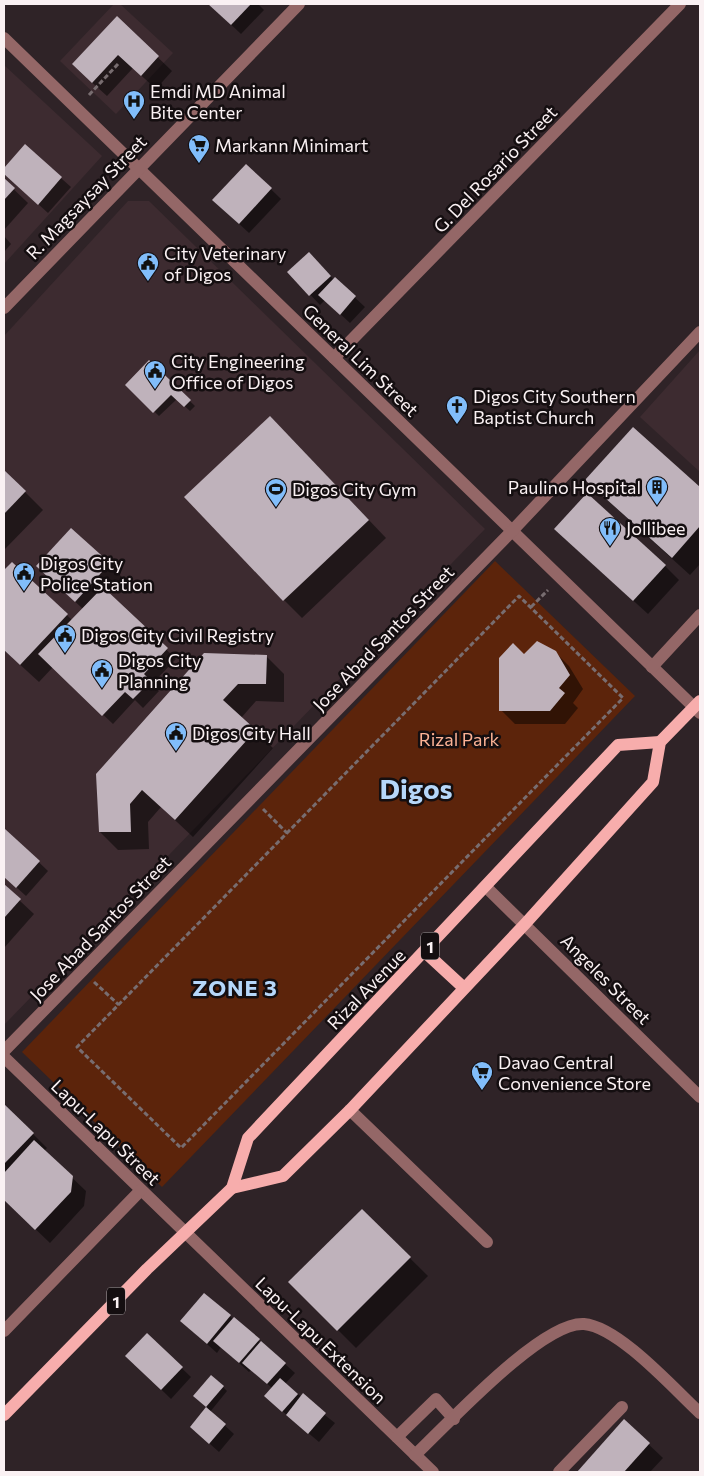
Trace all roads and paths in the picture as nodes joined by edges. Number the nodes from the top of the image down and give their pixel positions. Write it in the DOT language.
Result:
graph roads {
  1 [pos="299,4"];
  2 [pos="680,4"];
  3 [pos="4,38"];
  4 [pos="118,64"];
  5 [pos="76,108"];
  6 [pos="138,169"];
  7 [pos="4,308"];
  8 [pos="700,332"];
  9 [pos="334,358"];
  10 [pos="512,531"];
  11 [pos="560,577"];
  12 [pos="531,607"];
  13 [pos="700,615"];
  14 [pos="652,666"];
  15 [pos="698,707"];
  16 [pos="660,742"];
  17 [pos="260,806"];
  18 [pos="287,833"];
  19 [pos="486,887"];
  20 [pos="525,924"];
  21 [pos="425,952"];
  22 [pos="82,971"];
  23 [pos="464,988"];
  24 [pos="119,1005"];
  25 [pos="4,1051"];
  26 [pos="4,1057"];
  27 [pos="700,1097"];
  28 [pos="350,1110"];
  29 [pos="232,1188"];
  30 [pos="142,1190"];
  31 [pos="184,1232"];
  32 [pos="487,1242"];
  33 [pos="4,1331"];
  34 [pos="622,1407"];
  35 [pos="700,1413"];
  36 [pos="4,1416"];
  37 [pos="454,1420"];
  38 [pos="397,1437"];
  39 [pos="415,1455"];
  40 [pos="433,1472"];
  41 [pos="559,1472"];
  1 -- 6 [label="street, R. Magsaysay Street"];
  2 -- 9 [label="street, G. Del Rosario Street"];
  3 -- 5 [label="street, General Lim Street"];
  4 -- 5 [label="path"];
  5 -- 6 [label="street, General Lim Street"];
  6 -- 7 [label="street, R. Magsaysay Street"];
  6 -- 9 [label="street, General Lim Street"];
  8 -- 10 [label="street, Jose Abad Santos Street"];
  9 -- 10 [label="street, General Lim Street"];
  10 -- 11 [label="street, General Lim Street"];
  10 -- 22 [label="street, Jose Abad Santos Street"];
  11 -- 12 [label="path"];
  11 -- 14 [label="street, General Lim Street"];
  12 -- 18 [label="path"];
  12 -- 24 [label="path"];
  13 -- 14 [label="street"];
  14 -- 15 [label="street, General Lim Street"];
  15 -- 16 [label="main road"];
  16 -- 19 [label="main road, Rizal Avenue / 1"];
  16 -- 20 [label="main road, Rizal Avenue / 1"];
  17 -- 18 [label="path"];
  18 -- 24 [label="path"];
  19 -- 20 [label="street, Angeles Street"];
  19 -- 21 [label="main road, Rizal Avenue / 1"];
  20 -- 23 [label="main road, Rizal Avenue / 1"];
  20 -- 27 [label="street, Angeles Street"];
  21 -- 23 [label="main road"];
  21 -- 29 [label="main road, Rizal Avenue / 1"];
  22 -- 24 [label="path"];
  22 -- 25 [label="street, Jose Abad Santos Street"];
  23 -- 28 [label="main road, Rizal Avenue / 1"];
  26 -- 30 [label="street, Lapu-Lapu Street"];
  28 -- 29 [label="main road, Rizal Avenue / 1"];
  28 -- 32 [label="street"];
  29 -- 31 [label="main road, Rizal Avenue / 1"];
  30 -- 31 [label="street, Lapu-Lapu Street"];
  30 -- 33 [label="street"];
  31 -- 36 [label="main road, Rizal Avenue / 1"];
  31 -- 38 [label="street, Lapu-Lapu Extension"];
  34 -- 41 [label="street"];
  35 -- 37 [label="street"];
  37 -- 38 [label="street"];
  37 -- 39 [label="street"];
  38 -- 39 [label="street, Lapu-Lapu Extension"];
  39 -- 40 [label="street, Lapu-Lapu Extension"];
}
